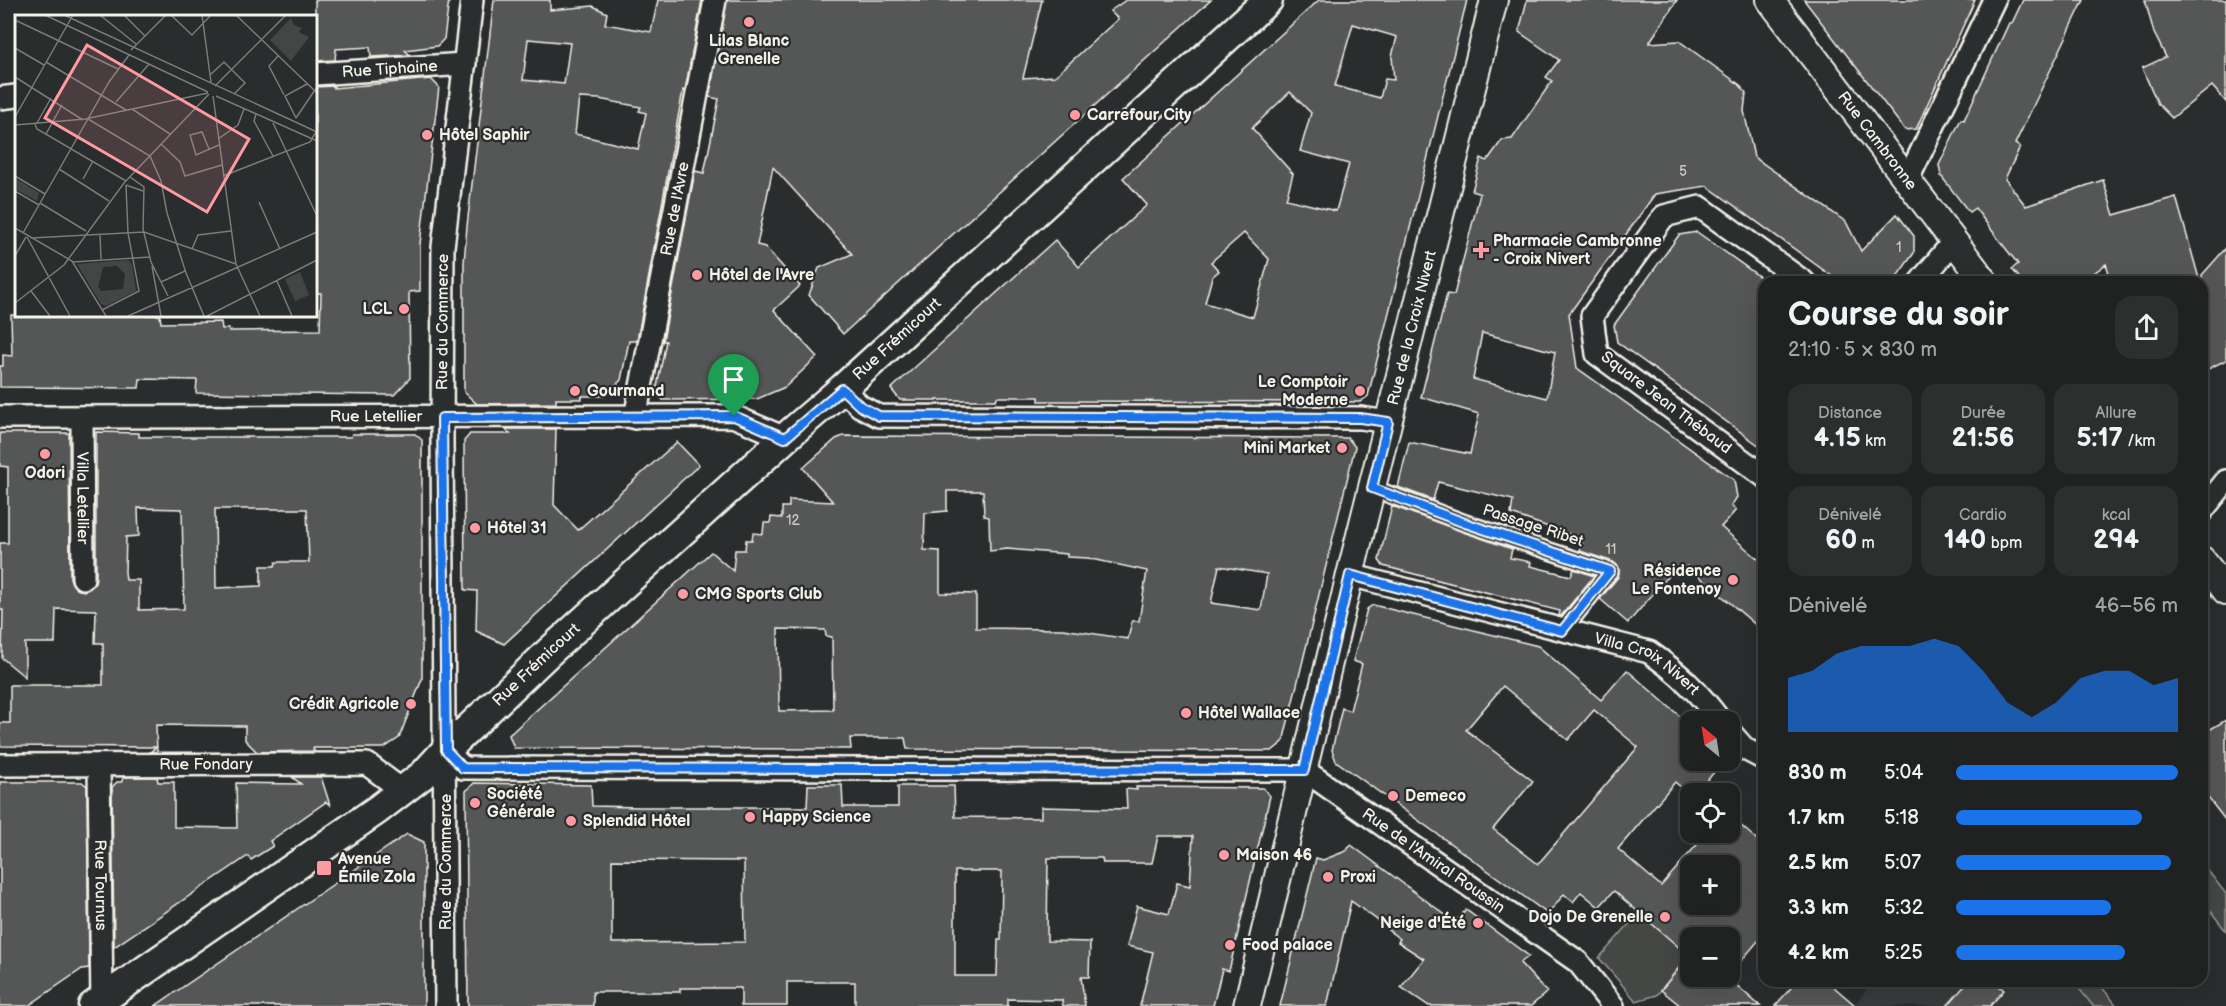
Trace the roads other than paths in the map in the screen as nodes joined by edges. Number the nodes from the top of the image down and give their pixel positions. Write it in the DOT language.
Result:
graph roads {
  1 [pos="472,0"];
  2 [pos="715,0"];
  3 [pos="1268,0"];
  4 [pos="1494,0"];
  5 [pos="1770,0"];
  6 [pos="1994,0"];
  7 [pos="465,64"];
  8 [pos="316,74"];
  9 [pos="15,96"];
  10 [pos="0,98"];
  11 [pos="1907,182"];
  12 [pos="1954,241"];
  13 [pos="1796,276"];
  14 [pos="1925,276"];
  15 [pos="1980,276"];
  16 [pos="842,389"];
  17 [pos="0,417"];
  18 [pos="82,417"];
  19 [pos="635,417"];
  20 [pos="442,418"];
  21 [pos="1388,422"];
  22 [pos="785,438"];
  23 [pos="1758,472"];
  24 [pos="2226,482"];
  25 [pos="1372,488"];
  26 [pos="2208,504"];
  27 [pos="2208,568"];
  28 [pos="1350,575"];
  29 [pos="83,578"];
  30 [pos="2226,591"];
  31 [pos="1562,631"];
  32 [pos="1713,711"];
  33 [pos="1740,743"];
  34 [pos="446,750"];
  35 [pos="1758,756"];
  36 [pos="0,765"];
  37 [pos="99,765"];
  38 [pos="1304,770"];
  39 [pos="403,790"];
  40 [pos="99,1004"];
  41 [pos="446,1006"];
  42 [pos="1247,1006"];
  43 [pos="1613,1006"];
  1 -- 7 [label="street, Rue du Commerce"];
  2 -- 19 [label="street, Rue de l'Avre"];
  3 -- 16 [label="main road, Rue Frémicourt"];
  4 -- 21 [label="street, Rue de la Croix Nivert"];
  5 -- 11 [label="street, Rue Cambronne"];
  6 -- 11 [label="street"];
  7 -- 8 [label="street, Rue Tiphaine"];
  7 -- 20 [label="street, Rue du Commerce"];
  9 -- 10 [label="street"];
  11 -- 12 [label="street, Rue Cambronne"];
  12 -- 14 [label="street"];
  12 -- 15 [label="street, Rue Cambronne"];
  13 -- 23 [label="street, Square Jean Thébaud"];
  16 -- 21 [label="street"];
  16 -- 22 [label="main road, Rue Frémicourt"];
  17 -- 18 [label="street, Rue Letellier"];
  18 -- 20 [label="street, Rue Letellier"];
  18 -- 29 [label="street, Villa Letellier"];
  19 -- 20 [label="street, Rue Letellier"];
  19 -- 22 [label="street, Rue Letellier"];
  20 -- 34 [label="street, Rue du Commerce"];
  21 -- 25 [label="street, Rue de la Croix Nivert"];
  22 -- 34 [label="main road, Rue Frémicourt"];
  24 -- 26 [label="street"];
  25 -- 28 [label="street, Rue de la Croix Nivert"];
  25 -- 31 [label="street, Passage Ribet"];
  27 -- 30 [label="street"];
  28 -- 31 [label="street, Villa Croix Nivert"];
  28 -- 38 [label="street, Rue de la Croix Nivert"];
  31 -- 32 [label="street, Villa Croix Nivert"];
  33 -- 35 [label="street"];
  34 -- 38 [label="street"];
  34 -- 39 [label="main road"];
  34 -- 41 [label="street, Rue du Commerce"];
  36 -- 37 [label="street, Rue Fondary"];
  37 -- 39 [label="street, Rue Fondary"];
  37 -- 40 [label="street, Rue Tournus"];
  38 -- 42 [label="street, Rue de la Croix Nivert"];
  38 -- 43 [label="street, Rue de l'Amiral Roussin"];
  39 -- 40 [label="main road"];
}
